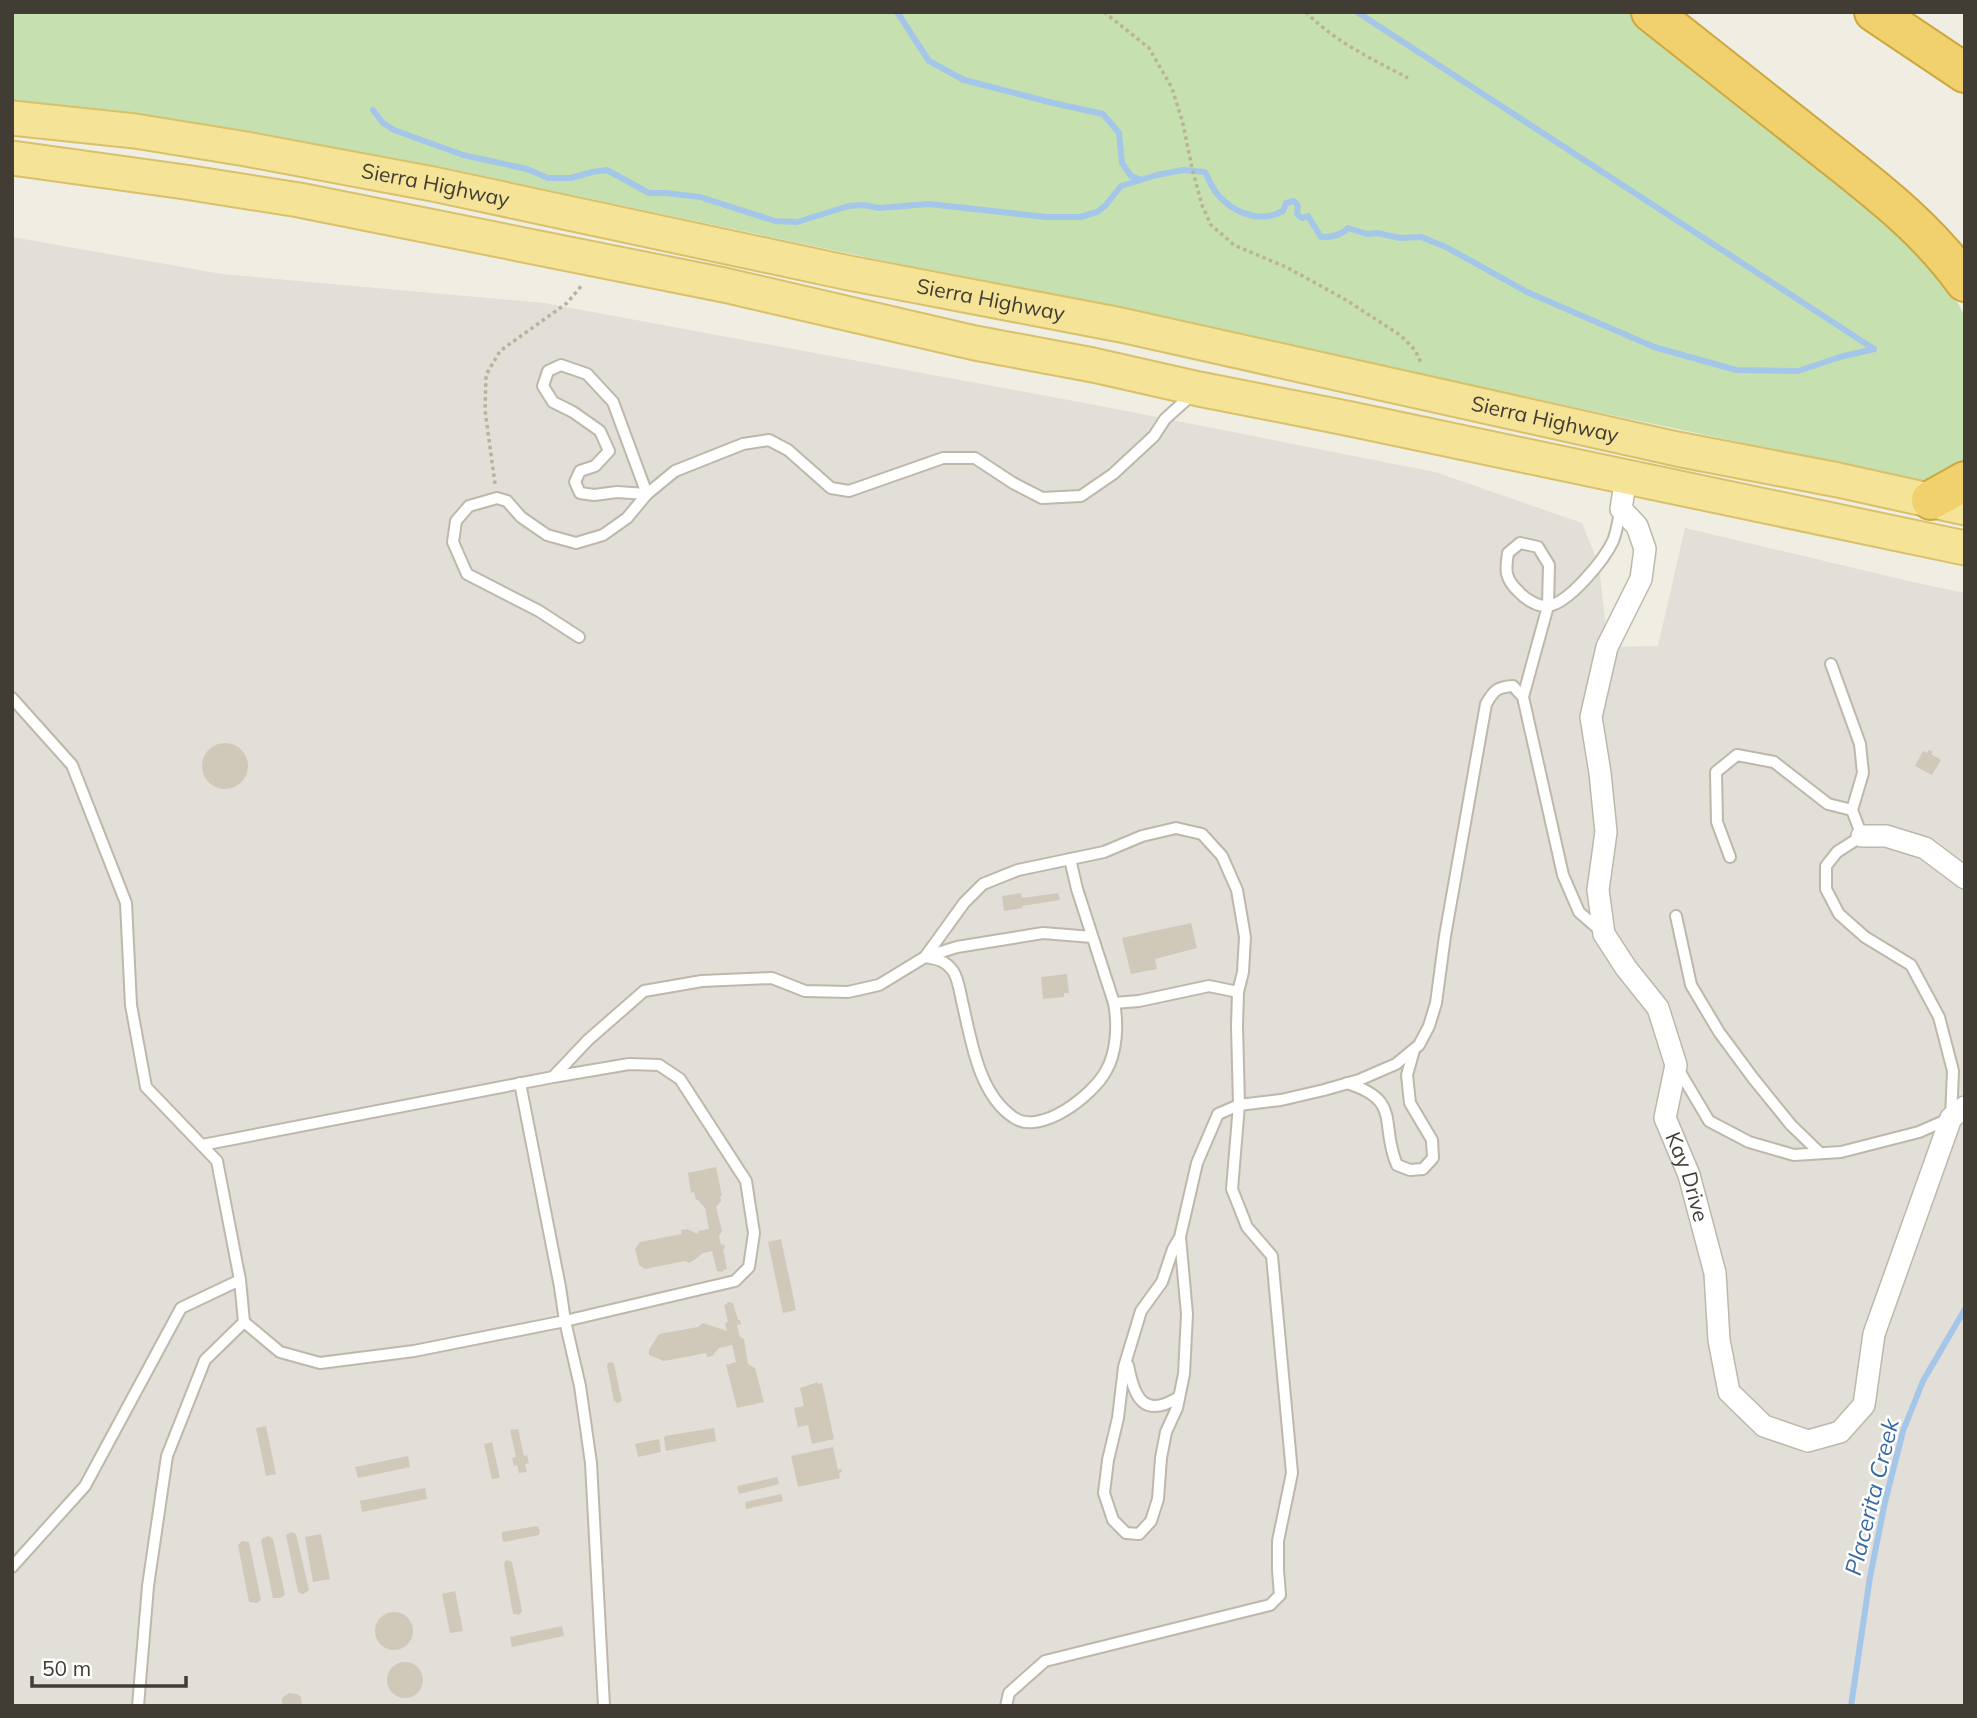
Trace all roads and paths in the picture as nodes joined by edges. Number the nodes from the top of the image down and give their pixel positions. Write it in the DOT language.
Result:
graph roads {
  1 [pos="1104,12"];
  2 [pos="1306,12"];
  3 [pos="1651,12"];
  4 [pos="1874,12"];
  5 [pos="1918,12"];
  6 [pos="1965,43"];
  7 [pos="1965,73"];
  8 [pos="1408,78"];
  9 [pos="12,118"];
  10 [pos="12,158"];
  11 [pos="596,260"];
  12 [pos="1965,282"];
  13 [pos="1210,344"];
  14 [pos="1199,389"];
  15 [pos="1423,392"];
  16 [pos="1626,477"];
  17 [pos="1965,481"];
  18 [pos="647,494"];
  19 [pos="497,498"];
  20 [pos="1948,504"];
  21 [pos="1620,509"];
  22 [pos="1965,548"];
  23 [pos="1548,606"];
  24 [pos="579,637"];
  25 [pos="1831,664"];
  26 [pos="1524,697"];
  27 [pos="12,698"];
  28 [pos="1852,810"];
  29 [pos="1862,836"];
  30 [pos="1730,857"];
  31 [pos="1070,859"];
  32 [pos="1965,878"];
  33 [pos="1676,916"];
  34 [pos="1604,934"];
  35 [pos="1092,937"];
  36 [pos="925,957"];
  37 [pos="1238,992"];
  38 [pos="1114,1003"];
  39 [pos="1413,1050"];
  40 [pos="1676,1065"];
  41 [pos="553,1077"];
  42 [pos="520,1083"];
  43 [pos="1348,1083"];
  44 [pos="1239,1105"];
  45 [pos="1958,1112"];
  46 [pos="202,1145"];
  47 [pos="1820,1153"];
  48 [pos="1180,1237"];
  49 [pos="240,1280"];
  50 [pos="565,1321"];
  51 [pos="244,1322"];
  52 [pos="1126,1359"];
  53 [pos="1179,1397"];
  54 [pos="12,1567"];
  55 [pos="138,1706"];
  56 [pos="604,1706"];
  57 [pos="1006,1706"];
  1 -- 15 [label="path"];
  2 -- 8 [label="path"];
  3 -- 12 [label="highway"];
  4 -- 7 [label="highway"];
  5 -- 6 [label="highway"];
  9 -- 13 [label="main road, Sierra Highway"];
  10 -- 11 [label="main road, Sierra Highway"];
  11 -- 14 [label="main road, Sierra Highway"];
  11 -- 19 [label="path"];
  13 -- 14 [label="main road"];
  13 -- 15 [label="main road, Sierra Highway"];
  14 -- 16 [label="main road, Sierra Highway"];
  14 -- 18 [label="lane"];
  15 -- 20 [label="main road, Sierra Highway"];
  16 -- 21 [label="street"];
  16 -- 22 [label="main road, Sierra Highway"];
  17 -- 20 [label="highway"];
  18 -- 18 [label="lane"];
  18 -- 19 [label="lane"];
  19 -- 24 [label="lane"];
  21 -- 23 [label="lane"];
  21 -- 34 [label="street, Kay Drive"];
  23 -- 23 [label="lane"];
  23 -- 26 [label="lane"];
  25 -- 28 [label="lane"];
  26 -- 34 [label="lane"];
  26 -- 39 [label="lane"];
  27 -- 46 [label="lane"];
  28 -- 29 [label="lane"];
  28 -- 30 [label="lane"];
  29 -- 32 [label="street"];
  29 -- 45 [label="lane"];
  31 -- 35 [label="lane"];
  31 -- 36 [label="lane"];
  31 -- 37 [label="lane"];
  33 -- 47 [label="lane"];
  34 -- 40 [label="street, Kay Drive"];
  35 -- 36 [label="lane"];
  35 -- 38 [label="lane"];
  36 -- 38 [label="lane"];
  36 -- 41 [label="lane"];
  37 -- 38 [label="lane"];
  37 -- 44 [label="lane"];
  39 -- 43 [label="lane"];
  39 -- 43 [label="lane"];
  40 -- 45 [label="street, Kay Drive"];
  40 -- 47 [label="lane"];
  41 -- 42 [label="lane"];
  41 -- 50 [label="lane"];
  42 -- 46 [label="lane"];
  42 -- 50 [label="lane"];
  43 -- 44 [label="lane"];
  44 -- 48 [label="lane"];
  44 -- 57 [label="lane"];
  45 -- 47 [label="lane"];
  46 -- 49 [label="lane"];
  48 -- 52 [label="lane"];
  48 -- 53 [label="lane"];
  49 -- 51 [label="lane"];
  49 -- 54 [label="lane"];
  50 -- 51 [label="lane"];
  50 -- 56 [label="lane"];
  51 -- 55 [label="lane"];
  52 -- 53 [label="lane"];
  52 -- 53 [label="lane"];
}
